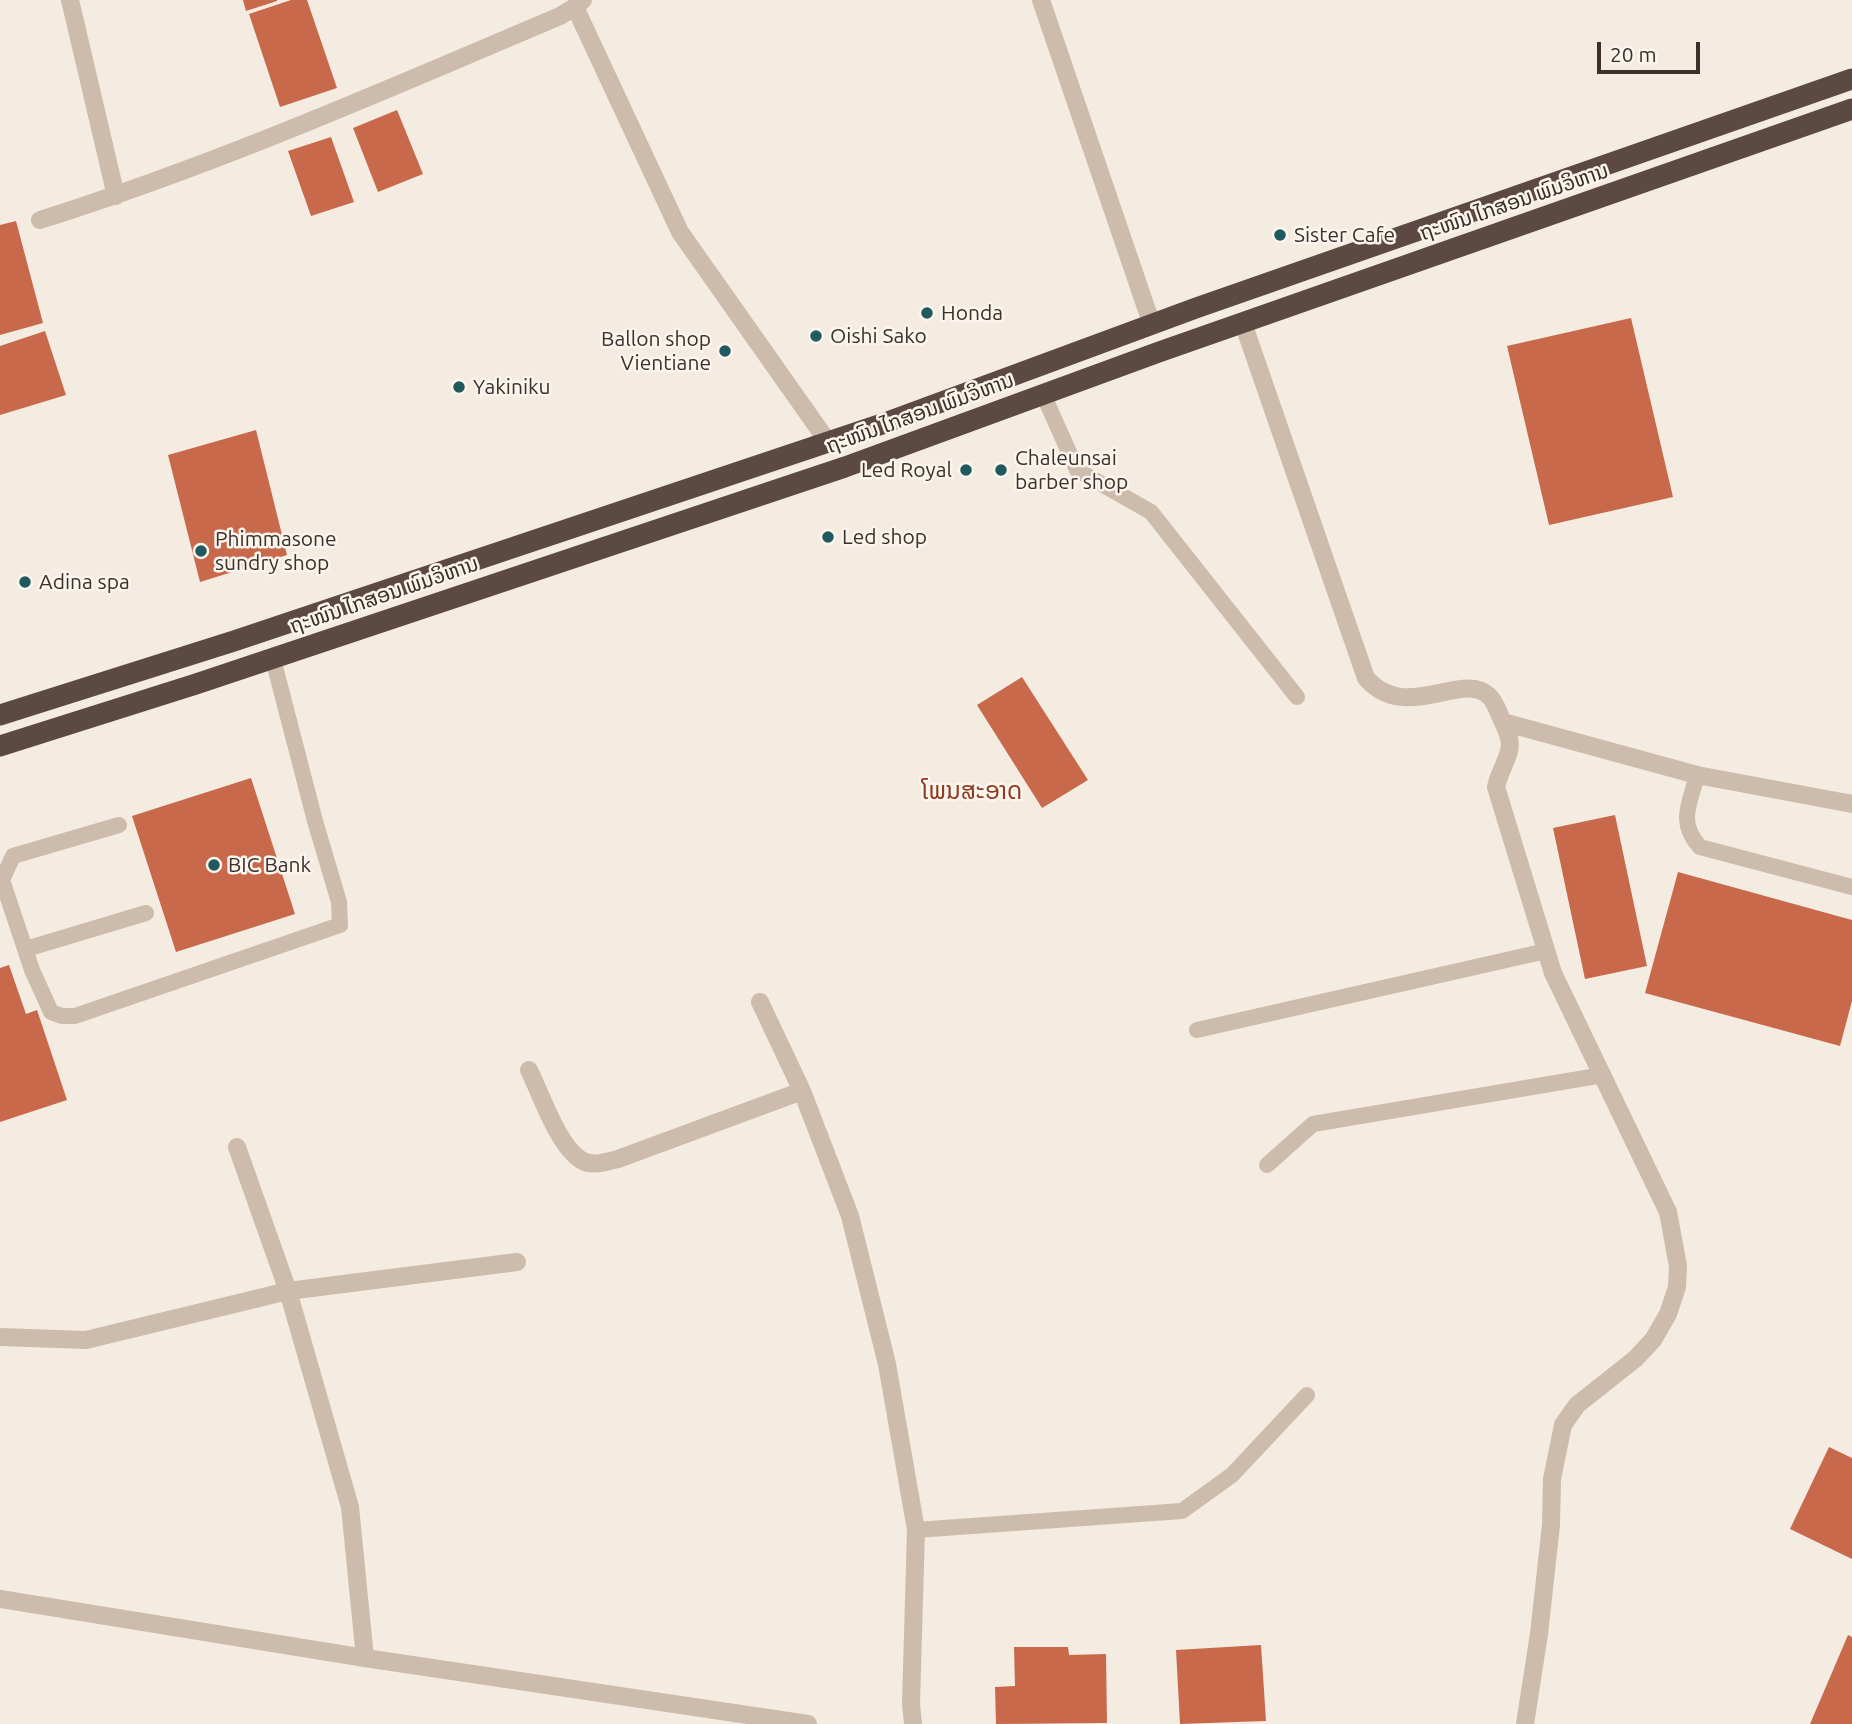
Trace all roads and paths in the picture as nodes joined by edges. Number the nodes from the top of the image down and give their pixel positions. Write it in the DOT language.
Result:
graph roads {
  1 [pos="70,0"];
  2 [pos="1041,0"];
  3 [pos="579,3"];
  4 [pos="1852,79"];
  5 [pos="1852,109"];
  6 [pos="116,196"];
  7 [pos="40,220"];
  8 [pos="1243,323"];
  9 [pos="1152,325"];
  10 [pos="1043,394"];
  11 [pos="828,442"];
  12 [pos="272,659"];
  13 [pos="1297,697"];
  14 [pos="0,715"];
  15 [pos="1503,722"];
  16 [pos="0,746"];
  17 [pos="1698,775"];
  18 [pos="1852,804"];
  19 [pos="118,825"];
  20 [pos="1852,887"];
  21 [pos="146,913"];
  22 [pos="26,949"];
  23 [pos="1546,951"];
  24 [pos="760,1002"];
  25 [pos="1197,1030"];
  26 [pos="529,1070"];
  27 [pos="1603,1075"];
  28 [pos="802,1091"];
  29 [pos="237,1147"];
  30 [pos="1267,1165"];
  31 [pos="517,1262"];
  32 [pos="288,1291"];
  33 [pos="0,1337"];
  34 [pos="1307,1395"];
  35 [pos="916,1530"];
  36 [pos="0,1600"];
  37 [pos="365,1658"];
  38 [pos="808,1724"];
  39 [pos="914,1724"];
  40 [pos="1525,1724"];
  1 -- 6 [label="street"];
  2 -- 9 [label="street"];
  3 -- 6 [label="street"];
  3 -- 11 [label="street"];
  4 -- 9 [label="highway, ຖະໜົນ ໄກສອນ ພົມວິຫານ"];
  5 -- 8 [label="highway, ຖະໜົນ ໄກສອນ ພົມວິຫານ"];
  6 -- 7 [label="street"];
  8 -- 10 [label="highway, ຖະໜົນ ໄກສອນ ພົມວິຫານ"];
  8 -- 15 [label="street"];
  9 -- 11 [label="highway, ຖະໜົນ ໄກສອນ ພົມວິຫານ"];
  10 -- 12 [label="highway, ຖະໜົນ ໄກສອນ ພົມວິຫານ"];
  10 -- 13 [label="lane"];
  11 -- 14 [label="highway, ຖະໜົນ ໄກສອນ ພົມວິຫານ"];
  12 -- 16 [label="highway, ຖະໜົນ ໄກສອນ ພົມວິຫານ"];
  12 -- 22 [label="lane"];
  15 -- 17 [label="street"];
  15 -- 23 [label="street"];
  17 -- 18 [label="street"];
  17 -- 20 [label="lane"];
  19 -- 22 [label="lane"];
  21 -- 22 [label="lane"];
  23 -- 25 [label="lane"];
  23 -- 27 [label="street"];
  24 -- 28 [label="street"];
  26 -- 28 [label="street"];
  27 -- 30 [label="lane"];
  27 -- 40 [label="street"];
  28 -- 35 [label="street"];
  29 -- 32 [label="street"];
  31 -- 32 [label="street"];
  32 -- 33 [label="street"];
  32 -- 37 [label="street"];
  34 -- 35 [label="lane"];
  35 -- 39 [label="street"];
  36 -- 37 [label="street"];
  37 -- 38 [label="street"];
}
